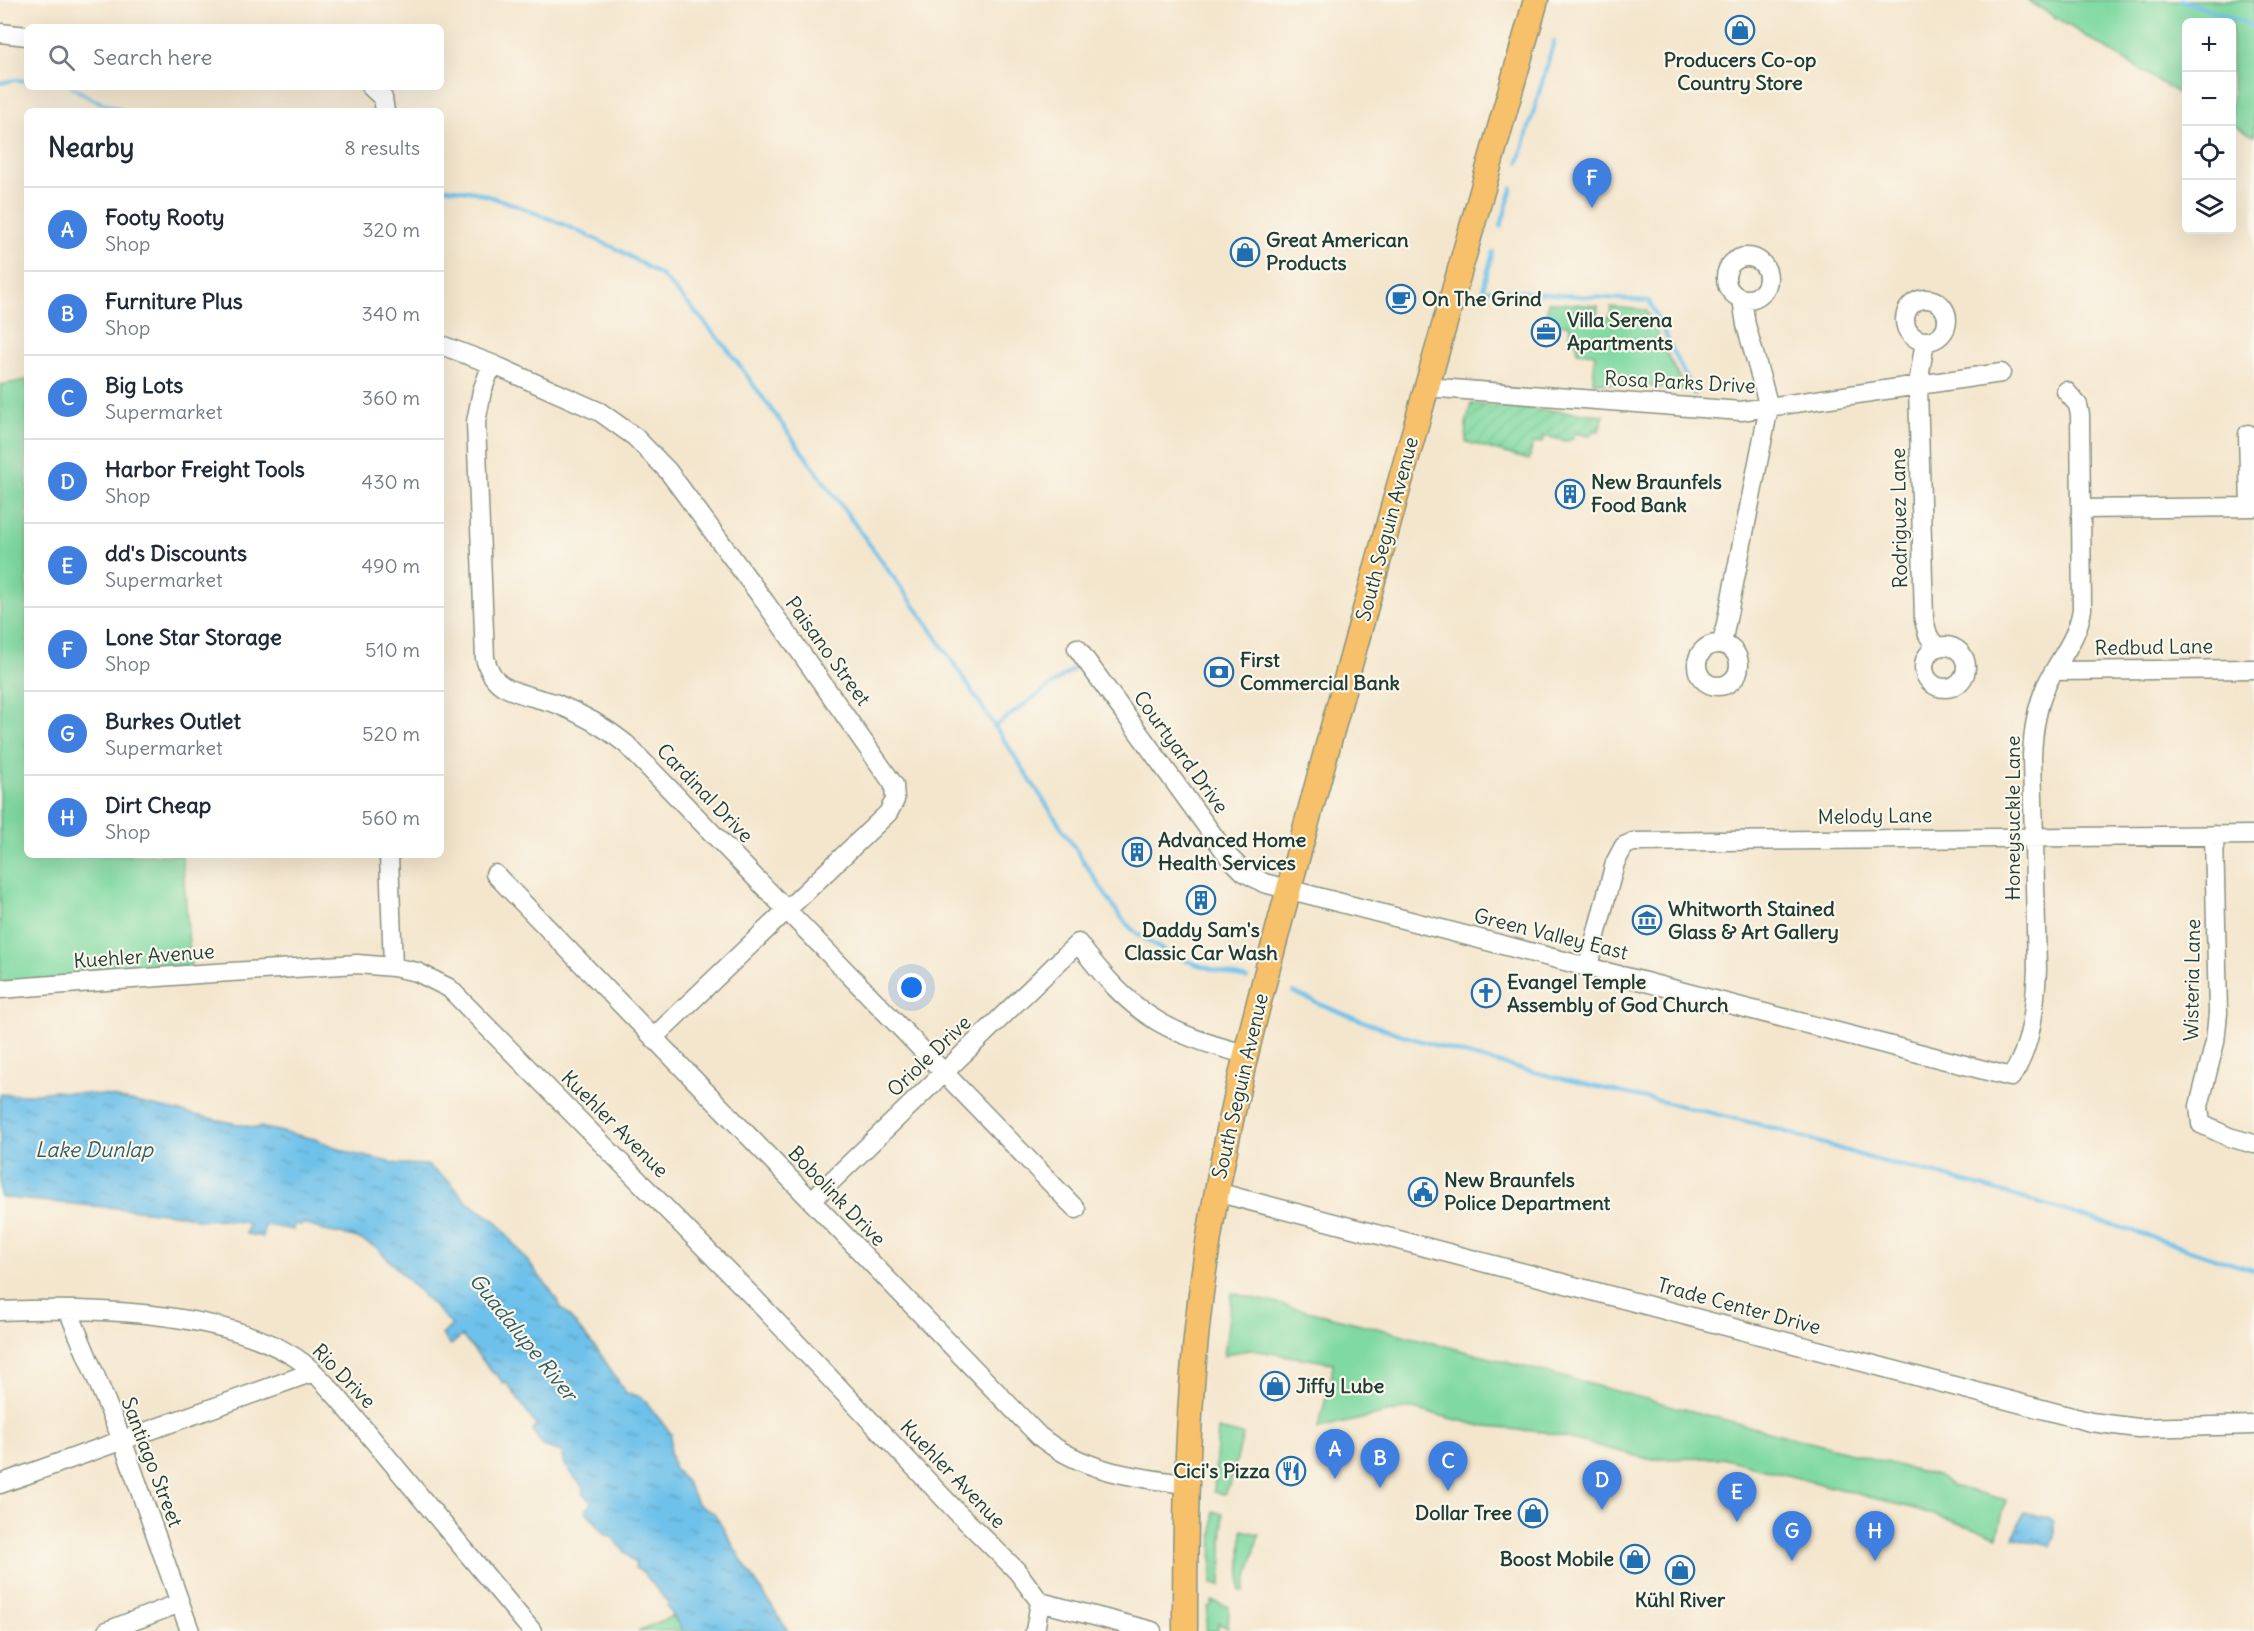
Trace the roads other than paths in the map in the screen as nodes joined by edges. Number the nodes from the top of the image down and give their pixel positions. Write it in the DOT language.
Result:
graph roads {
  1 [pos="1536,0"];
  2 [pos="0,33"];
  3 [pos="24,36"];
  4 [pos="374,90"];
  5 [pos="385,108"];
  6 [pos="1742,299"];
  7 [pos="1925,341"];
  8 [pos="444,346"];
  9 [pos="492,364"];
  10 [pos="2001,373"];
  11 [pos="1918,385"];
  12 [pos="1426,387"];
  13 [pos="2066,391"];
  14 [pos="1769,408"];
  15 [pos="2248,434"];
  16 [pos="2252,507"];
  17 [pos="2081,509"];
  18 [pos="1722,644"];
  19 [pos="1936,647"];
  20 [pos="1077,648"];
  21 [pos="2254,669"];
  22 [pos="2055,671"];
  23 [pos="2214,835"];
  24 [pos="2254,835"];
  25 [pos="2034,837"];
  26 [pos="389,858"];
  27 [pos="495,874"];
  28 [pos="1288,890"];
  29 [pos="787,910"];
  30 [pos="1588,966"];
  31 [pos="393,967"];
  32 [pos="0,989"];
  33 [pos="653,1038"];
  34 [pos="1245,1054"];
  35 [pos="944,1072"];
  36 [pos="2012,1076"];
  37 [pos="2254,1144"];
  38 [pos="1216,1192"];
  39 [pos="811,1201"];
  40 [pos="1076,1209"];
  41 [pos="68,1310"];
  42 [pos="0,1311"];
  43 [pos="313,1372"];
  44 [pos="2254,1425"];
  45 [pos="122,1440"];
  46 [pos="0,1484"];
  47 [pos="1185,1484"];
  48 [pos="1040,1602"];
  49 [pos="180,1603"];
  50 [pos="107,1631"];
  51 [pos="190,1631"];
  52 [pos="532,1631"];
  53 [pos="1035,1631"];
  54 [pos="1152,1631"];
  55 [pos="1185,1631"];
  1 -- 12 [label="main road, South Seguin Avenue"];
  2 -- 3 [label="street"];
  4 -- 5 [label="street"];
  6 -- 14 [label="street"];
  7 -- 11 [label="street, Rodriguez Lane"];
  8 -- 9 [label="street, Paisano Street"];
  9 -- 29 [label="street, Cardinal Drive"];
  9 -- 29 [label="street, Paisano Street"];
  10 -- 11 [label="street, Rosa Parks Drive"];
  11 -- 14 [label="street, Rosa Parks Drive"];
  11 -- 19 [label="street, Rodriguez Lane"];
  12 -- 14 [label="street, Rosa Parks Drive"];
  12 -- 28 [label="main road, South Seguin Avenue"];
  13 -- 17 [label="street, Honeysuckle Lane"];
  14 -- 18 [label="street"];
  15 -- 16 [label="street"];
  16 -- 17 [label="street"];
  17 -- 22 [label="street, Honeysuckle Lane"];
  20 -- 28 [label="street, Courtyard Drive"];
  21 -- 22 [label="street, Redbud Lane"];
  22 -- 25 [label="street, Honeysuckle Lane"];
  23 -- 24 [label="street, Melody Lane"];
  23 -- 25 [label="street, Melody Lane"];
  23 -- 37 [label="street, Wisteria Lane"];
  25 -- 30 [label="street, Melody Lane"];
  25 -- 36 [label="street, Honeysuckle Lane"];
  26 -- 31 [label="street"];
  27 -- 33 [label="street, Bobolink Drive"];
  28 -- 30 [label="street, Green Valley East"];
  28 -- 34 [label="main road, South Seguin Avenue"];
  29 -- 33 [label="street, Paisano Street"];
  29 -- 35 [label="street, Cardinal Drive"];
  30 -- 36 [label="street, Green Valley East"];
  31 -- 32 [label="street, Kuehler Avenue"];
  31 -- 48 [label="street, Kuehler Avenue"];
  33 -- 39 [label="street, Bobolink Drive"];
  34 -- 35 [label="street, Oriole Drive"];
  34 -- 38 [label="main road, South Seguin Avenue"];
  35 -- 39 [label="street, Oriole Drive"];
  35 -- 40 [label="street, Cardinal Drive"];
  38 -- 44 [label="street, Trade Center Drive"];
  38 -- 47 [label="main road, South Seguin Avenue"];
  39 -- 47 [label="street, Bobolink Drive"];
  41 -- 42 [label="street, Rio Drive"];
  41 -- 43 [label="street, Rio Drive"];
  41 -- 45 [label="street, Santiago Street"];
  43 -- 45 [label="street"];
  43 -- 52 [label="street, Rio Drive"];
  45 -- 46 [label="street"];
  45 -- 49 [label="street, Santiago Street"];
  47 -- 55 [label="main road, South Seguin Avenue"];
  48 -- 53 [label="street"];
  48 -- 54 [label="street"];
  49 -- 50 [label="street"];
  49 -- 51 [label="street, Santiago Street"];
}
